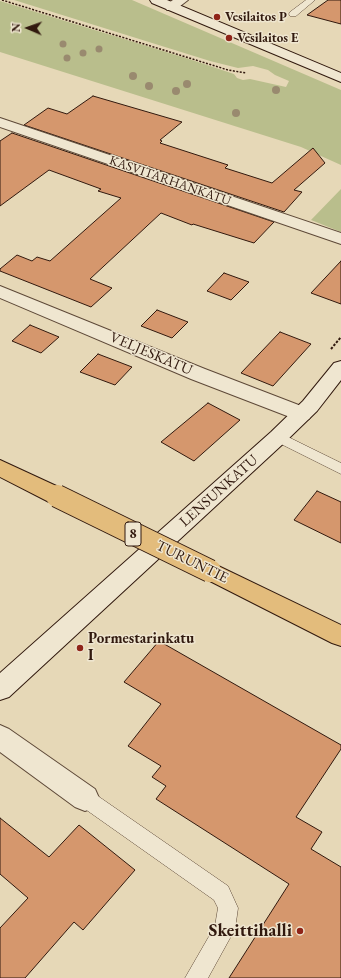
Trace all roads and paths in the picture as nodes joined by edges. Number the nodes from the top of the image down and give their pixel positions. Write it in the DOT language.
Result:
graph roads {
  1 [pos="2,0"];
  2 [pos="156,0"];
  3 [pos="311,0"];
  4 [pos="177,3"];
  5 [pos="293,14"];
  6 [pos="246,73"];
  7 [pos="341,78"];
  8 [pos="0,122"];
  9 [pos="341,240"];
  10 [pos="0,291"];
  11 [pos="341,367"];
  12 [pos="302,414"];
  13 [pos="278,437"];
  14 [pos="0,468"];
  15 [pos="341,469"];
  16 [pos="341,636"];
  17 [pos="0,689"];
  18 [pos="0,737"];
  19 [pos="85,798"];
  20 [pos="196,978"];
  1 -- 6 [label="path"];
  2 -- 4 [label="street"];
  3 -- 5 [label="lane"];
  4 -- 7 [label="street"];
  8 -- 9 [label="street, KASVITARHANKATU"];
  10 -- 12 [label="street, VELJESKATU"];
  11 -- 12 [label="street, LENSUNKATU"];
  12 -- 13 [label="street, LENSUNKATU"];
  13 -- 15 [label="lane"];
  13 -- 17 [label="street, LENSUNKATU"];
  14 -- 16 [label="highway, TURUNTIE / 8, bridge"];
  18 -- 19 [label="street"];
  19 -- 20 [label="lane"];
}
